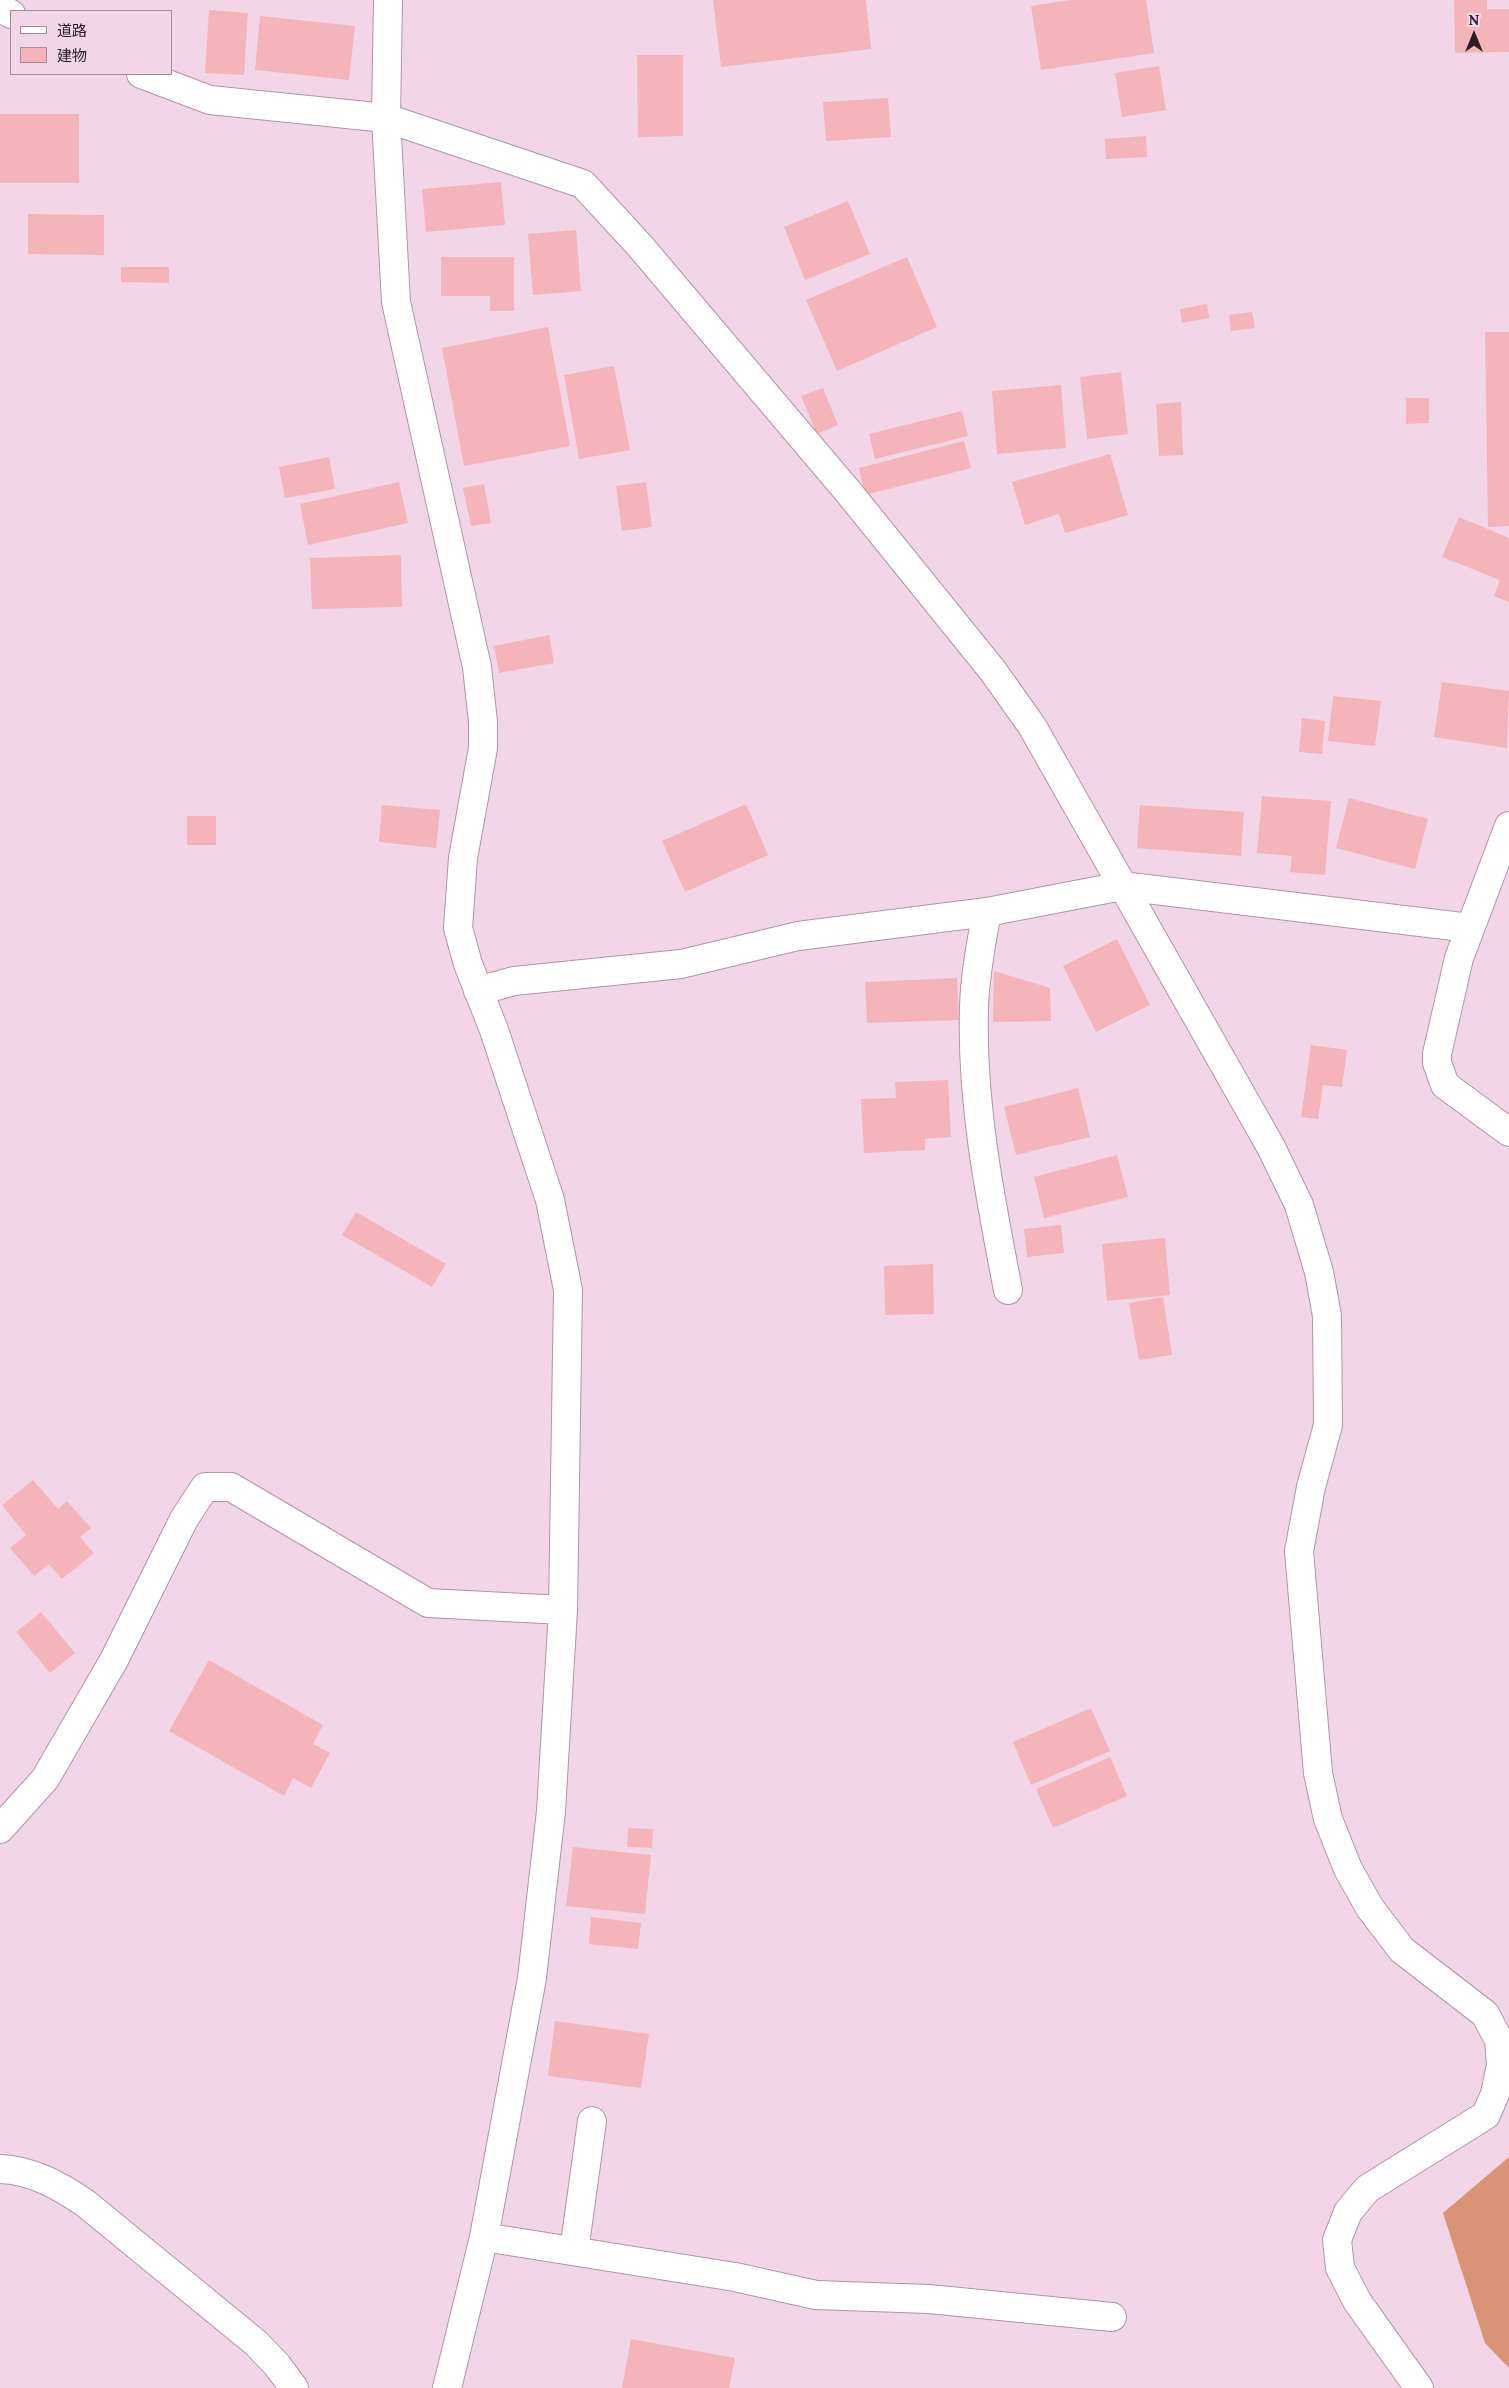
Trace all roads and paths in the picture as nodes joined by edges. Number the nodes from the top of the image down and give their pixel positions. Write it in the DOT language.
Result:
graph roads {
  1 [pos="388,0"];
  2 [pos="144,75"];
  3 [pos="386,118"];
  4 [pos="1509,826"];
  5 [pos="1122,886"];
  6 [pos="987,912"];
  7 [pos="1470,928"];
  8 [pos="478,992"];
  9 [pos="1509,1132"];
  10 [pos="1008,1290"];
  11 [pos="563,1610"];
  12 [pos="0,1829"];
  13 [pos="592,2121"];
  14 [pos="0,2169"];
  15 [pos="484,2237"];
  16 [pos="574,2251"];
  17 [pos="1112,2317"];
  18 [pos="294,2388"];
  19 [pos="447,2388"];
  20 [pos="1419,2388"];
  1 -- 3 [label="street"];
  2 -- 3 [label="street"];
  3 -- 5 [label="street"];
  3 -- 8 [label="street"];
  4 -- 7 [label="street"];
  5 -- 6 [label="street"];
  5 -- 7 [label="street"];
  5 -- 20 [label="street"];
  6 -- 8 [label="street"];
  6 -- 10 [label="street"];
  7 -- 9 [label="street"];
  8 -- 11 [label="street"];
  11 -- 12 [label="street"];
  11 -- 15 [label="street"];
  13 -- 16 [label="street"];
  14 -- 18 [label="street"];
  15 -- 16 [label="street"];
  15 -- 19 [label="street"];
  16 -- 17 [label="street"];
}
